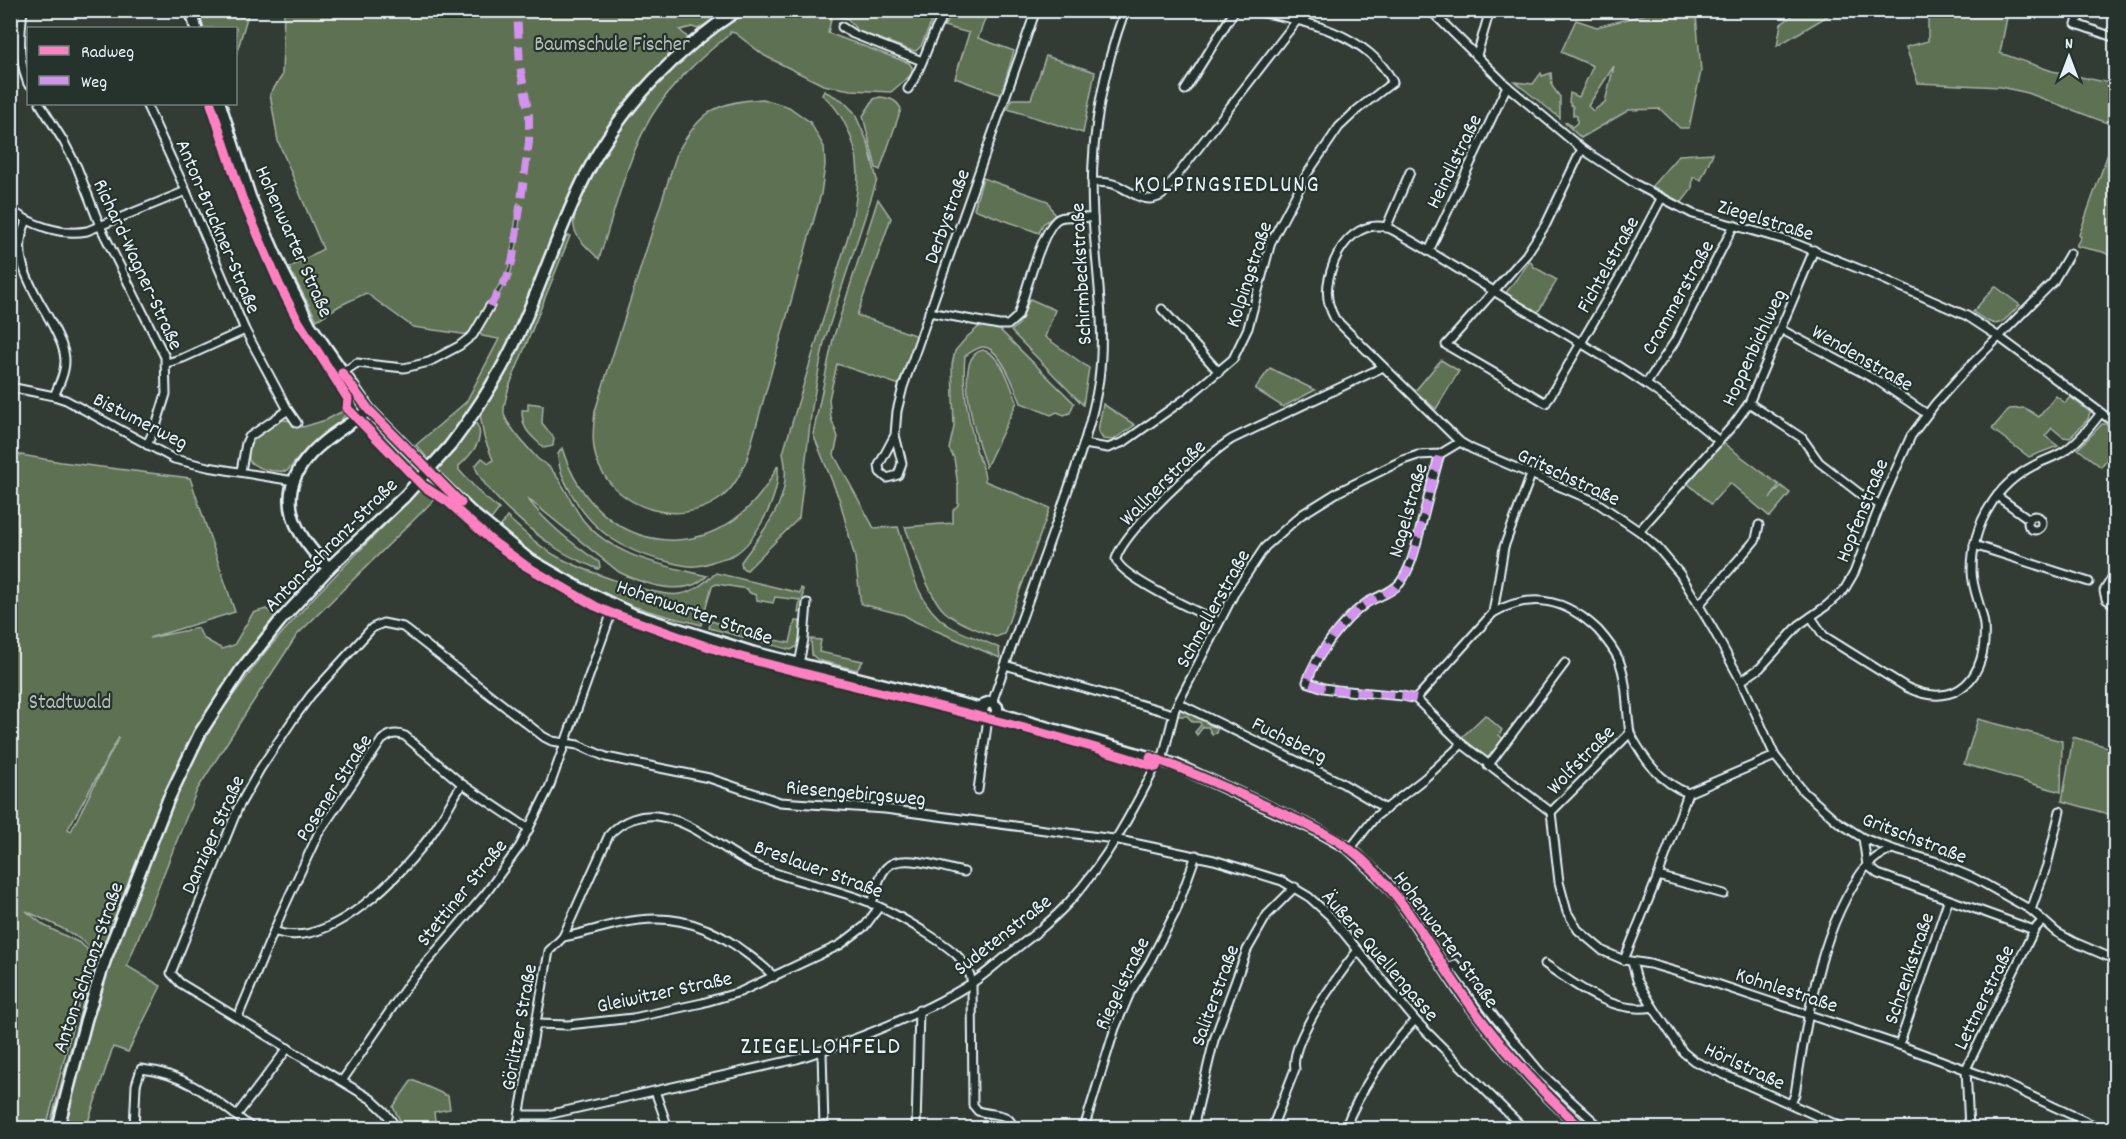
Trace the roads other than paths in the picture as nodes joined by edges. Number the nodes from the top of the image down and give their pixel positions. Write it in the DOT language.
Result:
graph roads {
  1 [pos="23,10"];
  2 [pos="191,10"];
  3 [pos="738,10"];
  4 [pos="947,10"];
  5 [pos="1036,10"];
  6 [pos="1125,10"];
  7 [pos="1235,10"];
  8 [pos="1249,10"];
  9 [pos="1430,10"];
  10 [pos="1490,10"];
  11 [pos="2082,10"];
  12 [pos="1298,19"];
  13 [pos="196,27"];
  14 [pos="842,27"];
  15 [pos="20,38"];
  16 [pos="27,38"];
  17 [pos="2115,38"];
  18 [pos="1477,55"];
  19 [pos="922,61"];
  20 [pos="27,81"];
  21 [pos="1507,86"];
  22 [pos="908,89"];
  23 [pos="1185,90"];
  24 [pos="41,105"];
  25 [pos="146,105"];
  26 [pos="220,105"];
  27 [pos="1582,149"];
  28 [pos="1410,172"];
  29 [pos="1092,182"];
  30 [pos="186,191"];
  31 [pos="1661,199"];
  32 [pos="10,209"];
  33 [pos="1093,218"];
  34 [pos="27,220"];
  35 [pos="1734,225"];
  36 [pos="100,226"];
  37 [pos="1386,228"];
  38 [pos="1814,250"];
  39 [pos="1429,251"];
  40 [pos="2070,253"];
  41 [pos="1494,292"];
  42 [pos="490,306"];
  43 [pos="1162,309"];
  44 [pos="930,312"];
  45 [pos="245,330"];
  46 [pos="1782,330"];
  47 [pos="1999,337"];
  48 [pos="1582,344"];
  49 [pos="166,363"];
  50 [pos="1383,367"];
  51 [pos="1219,372"];
  52 [pos="342,373"];
  53 [pos="1646,384"];
  54 [pos="10,387"];
  55 [pos="54,396"];
  56 [pos="1749,403"];
  57 [pos="288,410"];
  58 [pos="369,410"];
  59 [pos="2101,413"];
  60 [pos="1927,414"];
  61 [pos="297,423"];
  62 [pos="2115,424"];
  63 [pos="895,435"];
  64 [pos="1719,441"];
  65 [pos="1460,442"];
  66 [pos="1084,444"];
  67 [pos="147,445"];
  68 [pos="1440,454"];
  69 [pos="424,466"];
  70 [pos="241,471"];
  71 [pos="433,475"];
  72 [pos="1531,475"];
  73 [pos="294,481"];
  74 [pos="1997,496"];
  75 [pos="1880,505"];
  76 [pos="2029,519"];
  77 [pos="1759,525"];
  78 [pos="1639,531"];
  79 [pos="1974,544"];
  80 [pos="329,568"];
  81 [pos="2115,570"];
  82 [pos="2090,582"];
  83 [pos="807,603"];
  84 [pos="1699,605"];
  85 [pos="614,606"];
  86 [pos="2115,606"];
  87 [pos="1493,613"];
  88 [pos="1811,617"];
  89 [pos="1219,622"];
  90 [pos="1565,663"];
  91 [pos="799,664"];
  92 [pos="1005,665"];
  93 [pos="1741,681"];
  94 [pos="1416,699"];
  95 [pos="1178,703"];
  96 [pos="990,711"];
  97 [pos="1173,714"];
  98 [pos="1630,734"];
  99 [pos="565,743"];
  100 [pos="1462,744"];
  101 [pos="1775,756"];
  102 [pos="1161,760"];
  103 [pos="1488,766"];
  104 [pos="462,784"];
  105 [pos="978,790"];
  106 [pos="1688,793"];
  107 [pos="1386,809"];
  108 [pos="2060,811"];
  109 [pos="1551,812"];
  110 [pos="529,830"];
  111 [pos="1863,838"];
  112 [pos="1114,839"];
  113 [pos="1350,849"];
  114 [pos="1892,849"];
  115 [pos="1196,855"];
  116 [pos="1867,865"];
  117 [pos="964,872"];
  118 [pos="1658,876"];
  119 [pos="1295,887"];
  120 [pos="1724,894"];
  121 [pos="1948,901"];
  122 [pos="875,905"];
  123 [pos="2031,910"];
  124 [pos="2042,921"];
  125 [pos="2034,930"];
  126 [pos="274,931"];
  127 [pos="563,937"];
  128 [pos="1358,950"];
  129 [pos="1624,960"];
  130 [pos="2115,960"];
  131 [pos="1632,962"];
  132 [pos="1545,964"];
  133 [pos="1446,970"];
  134 [pos="774,977"];
  135 [pos="972,983"];
  136 [pos="1653,1007"];
  137 [pos="919,1010"];
  138 [pos="1808,1013"];
  139 [pos="238,1017"];
  140 [pos="1415,1020"];
  141 [pos="537,1024"];
  142 [pos="1899,1045"];
  143 [pos="288,1048"];
  144 [pos="822,1051"];
  145 [pos="1966,1070"];
  146 [pos="342,1082"];
  147 [pos="655,1091"];
  148 [pos="1791,1104"];
  149 [pos="519,1115"];
  150 [pos="236,1116"];
  151 [pos="58,1128"];
  152 [pos="134,1128"];
  153 [pos="252,1128"];
  154 [pos="397,1128"];
  155 [pos="517,1128"];
  156 [pos="668,1128"];
  157 [pos="824,1128"];
  158 [pos="916,1128"];
  159 [pos="1013,1128"];
  160 [pos="1084,1128"];
  161 [pos="1193,1128"];
  162 [pos="1272,1128"];
  163 [pos="1345,1128"];
  164 [pos="1522,1128"];
  165 [pos="1581,1128"];
  166 [pos="1602,1128"];
  167 [pos="1844,1128"];
  168 [pos="1969,1128"];
  169 [pos="2100,1128"];
  1 -- 15 [label="street"];
  2 -- 13 [label="street"];
  3 -- 80 [label="street, Anton-Schranz-Straße, bridge"];
  4 -- 19 [label="street"];
  5 -- 44 [label="street, Derbystraße"];
  6 -- 29 [label="street, Schirmbeckstraße"];
  7 -- 23 [label="street"];
  8 -- 12 [label="street, Kolpingstraße"];
  9 -- 18 [label="street, Ziegelstraße"];
  10 -- 18 [label="street"];
  11 -- 17 [label="street"];
  12 -- 29 [label="street"];
  12 -- 51 [label="street, Kolpingstraße"];
  14 -- 19 [label="street"];
  15 -- 16 [label="street"];
  15 -- 20 [label="street"];
  18 -- 21 [label="street, Ziegelstraße"];
  19 -- 22 [label="street"];
  21 -- 27 [label="street, Ziegelstraße"];
  21 -- 39 [label="street, Heindlstraße"];
  24 -- 36 [label="street, Richard-Wagner-Straße"];
  25 -- 30 [label="street, Anton-Bruckner-Straße"];
  26 -- 52 [label="street, Hohenwarter Straße"];
  27 -- 31 [label="street, Ziegelstraße"];
  27 -- 41 [label="street"];
  28 -- 37 [label="street"];
  29 -- 33 [label="street, Schirmbeckstraße"];
  30 -- 36 [label="street"];
  30 -- 45 [label="street, Anton-Bruckner-Straße"];
  31 -- 35 [label="street, Ziegelstraße"];
  31 -- 48 [label="street, Fichtelstraße"];
  32 -- 34 [label="street"];
  33 -- 44 [label="street"];
  33 -- 66 [label="street, Schirmbeckstraße"];
  34 -- 36 [label="street"];
  34 -- 55 [label="street"];
  35 -- 38 [label="street, Ziegelstraße"];
  35 -- 53 [label="street, Crammerstraße"];
  36 -- 49 [label="street, Richard-Wagner-Straße"];
  37 -- 39 [label="street"];
  37 -- 50 [label="street, Gritschstraße"];
  38 -- 46 [label="street, Hoppenbichlweg"];
  38 -- 47 [label="street, Ziegelstraße"];
  39 -- 41 [label="street"];
  40 -- 47 [label="street, Hopfenstraße"];
  41 -- 48 [label="street"];
  41 -- 48 [label="street, Fichtelstraße"];
  42 -- 52 [label="street"];
  43 -- 51 [label="street"];
  44 -- 63 [label="street, Derbystraße"];
  45 -- 49 [label="street, Anton-Bruckner-Straße"];
  45 -- 57 [label="street, Anton-Bruckner-Straße"];
  46 -- 56 [label="street, Hoppenbichlweg"];
  46 -- 60 [label="street, Wendenstraße"];
  47 -- 59 [label="street, Ziegelstraße"];
  47 -- 60 [label="street, Hopfenstraße"];
  48 -- 53 [label="street"];
  49 -- 67 [label="street, Richard-Wagner-Straße"];
  50 -- 65 [label="street, Gritschstraße"];
  50 -- 89 [label="street, Wallnerstraße"];
  51 -- 66 [label="street, Kolpingstraße"];
  52 -- 58 [label="street, Hohenwarter Straße"];
  53 -- 64 [label="street"];
  54 -- 55 [label="street, Bistumerweg"];
  55 -- 67 [label="street, Bistumerweg"];
  56 -- 64 [label="street, Hoppenbichlweg"];
  56 -- 75 [label="street"];
  57 -- 61 [label="street, Anton-Bruckner-Straße"];
  57 -- 70 [label="street"];
  58 -- 69 [label="street, Hohenwarter Straße"];
  58 -- 73 [label="street"];
  59 -- 62 [label="street, Ziegelstraße"];
  59 -- 74 [label="street"];
  60 -- 75 [label="street, Hopfenstraße"];
  63 -- 63 [label="street, Derbystraße"];
  64 -- 78 [label="street, Hoppenbichlweg"];
  65 -- 68 [label="street, Schmellerstraße"];
  65 -- 72 [label="street, Gritschstraße"];
  66 -- 92 [label="street, Schirmbeckstraße"];
  67 -- 70 [label="street, Bistumerweg"];
  68 -- 89 [label="street, Schmellerstraße"];
  68 -- 94 [label="street, Nagelstraße"];
  70 -- 73 [label="street, Bistumerweg"];
  71 -- 85 [label="street, Hohenwarter Straße"];
  72 -- 78 [label="street, Gritschstraße"];
  72 -- 87 [label="street"];
  73 -- 80 [label="street"];
  74 -- 76 [label="street"];
  74 -- 79 [label="street"];
  75 -- 88 [label="street, Hopfenstraße"];
  77 -- 84 [label="street"];
  78 -- 84 [label="street, Gritschstraße"];
  79 -- 82 [label="street"];
  79 -- 88 [label="street"];
  80 -- 151 [label="street, Anton-Schranz-Straße"];
  81 -- 86 [label="street"];
  83 -- 91 [label="street"];
  84 -- 93 [label="street, Gritschstraße"];
  85 -- 91 [label="street, Hohenwarter Straße"];
  85 -- 99 [label="street, Stettiner Straße"];
  87 -- 94 [label="street"];
  87 -- 98 [label="street, Wolfstraße"];
  88 -- 93 [label="street, Hopfenstraße"];
  89 -- 95 [label="street, Schmellerstraße"];
  90 -- 103 [label="street"];
  91 -- 96 [label="street, Hohenwarter Straße"];
  92 -- 96 [label="street, Schirmbeckstraße"];
  92 -- 97 [label="street"];
  93 -- 101 [label="street, Gritschstraße"];
  94 -- 100 [label="street"];
  95 -- 97 [label="street, Schmellerstraße"];
  95 -- 107 [label="street, Fuchsberg"];
  96 -- 102 [label="street, Hohenwarter Straße"];
  96 -- 105 [label="street, Schirmbeckstraße"];
  97 -- 102 [label="street, Schmellerstraße"];
  98 -- 106 [label="street"];
  98 -- 109 [label="street, Wolfstraße"];
  99 -- 110 [label="street, Stettiner Straße"];
  99 -- 112 [label="street, Riesengebirgsweg"];
  99 -- 139 [label="street, Danziger Straße"];
  100 -- 103 [label="street, Wolfstraße"];
  100 -- 107 [label="street"];
  101 -- 106 [label="street"];
  101 -- 111 [label="street, Gritschstraße"];
  102 -- 112 [label="street, Sudetenstraße"];
  102 -- 113 [label="street, Hohenwarter Straße"];
  103 -- 109 [label="street, Wolfstraße"];
  104 -- 110 [label="street, Posener Straße"];
  104 -- 126 [label="street"];
  104 -- 126 [label="street, Posener Straße"];
  106 -- 118 [label="street"];
  107 -- 113 [label="street"];
  108 -- 123 [label="street"];
  109 -- 129 [label="street, Kohnlestraße"];
  110 -- 146 [label="street, Stettiner Straße"];
  111 -- 114 [label="street, Gritschstraße"];
  111 -- 116 [label="street"];
  112 -- 115 [label="street, Äußere Quellengasse"];
  112 -- 135 [label="street, Sudetenstraße"];
  113 -- 133 [label="street, Hohenwarter Straße"];
  114 -- 116 [label="street"];
  114 -- 123 [label="street, Gritschstraße"];
  115 -- 119 [label="street, Äußere Quellengasse"];
  115 -- 160 [label="street, Riegelstraße"];
  116 -- 121 [label="street, Gritschstraße"];
  116 -- 138 [label="street"];
  117 -- 122 [label="street"];
  118 -- 120 [label="street"];
  118 -- 129 [label="street"];
  119 -- 128 [label="street, Äußere Quellengasse"];
  119 -- 161 [label="street, Saliterstraße"];
  121 -- 125 [label="street, Gritschstraße"];
  121 -- 142 [label="street, Schrenkstraße"];
  122 -- 127 [label="street, Breslauer Straße"];
  122 -- 134 [label="street, Gleiwitzer Straße"];
  122 -- 135 [label="street, Breslauer Straße"];
  123 -- 124 [label="street, Gritschstraße"];
  124 -- 125 [label="street, Lettnerstraße"];
  124 -- 130 [label="street, Gritschstraße"];
  125 -- 145 [label="street, Lettnerstraße"];
  126 -- 139 [label="street, Posener Straße"];
  127 -- 134 [label="street"];
  127 -- 141 [label="street, Görlitzer Straße"];
  128 -- 140 [label="street, Äußere Quellengasse"];
  128 -- 162 [label="street"];
  129 -- 131 [label="street, Kohnlestraße"];
  131 -- 136 [label="street, Hörlstraße"];
  131 -- 138 [label="street, Kohnlestraße"];
  132 -- 136 [label="street"];
  133 -- 165 [label="street, Hohenwarter Straße"];
  133 -- 166 [label="street, Hohenwarter Straße"];
  134 -- 141 [label="street, Gleiwitzer Straße"];
  135 -- 137 [label="street, Sudetenstraße"];
  135 -- 159 [label="street"];
  136 -- 148 [label="street, Hörlstraße"];
  137 -- 144 [label="street, Sudetenstraße"];
  137 -- 158 [label="street"];
  138 -- 142 [label="street, Kohnlestraße"];
  138 -- 148 [label="street"];
  139 -- 143 [label="street, Danziger Straße"];
  140 -- 163 [label="street"];
  140 -- 164 [label="street, Äußere Quellengasse"];
  141 -- 149 [label="street, Görlitzer Straße"];
  142 -- 145 [label="street, Kohnlestraße"];
  143 -- 146 [label="street, Danziger Straße"];
  143 -- 150 [label="street"];
  144 -- 147 [label="street, Sudetenstraße"];
  144 -- 157 [label="street"];
  145 -- 168 [label="street, Lettnerstraße"];
  145 -- 169 [label="street, Kohnlestraße"];
  146 -- 154 [label="street, Danziger Straße"];
  147 -- 149 [label="street, Sudetenstraße"];
  147 -- 156 [label="street"];
  148 -- 167 [label="street, Hörlstraße"];
  149 -- 155 [label="street, Görlitzer Straße"];
  150 -- 152 [label="street"];
  150 -- 153 [label="street"];
}
